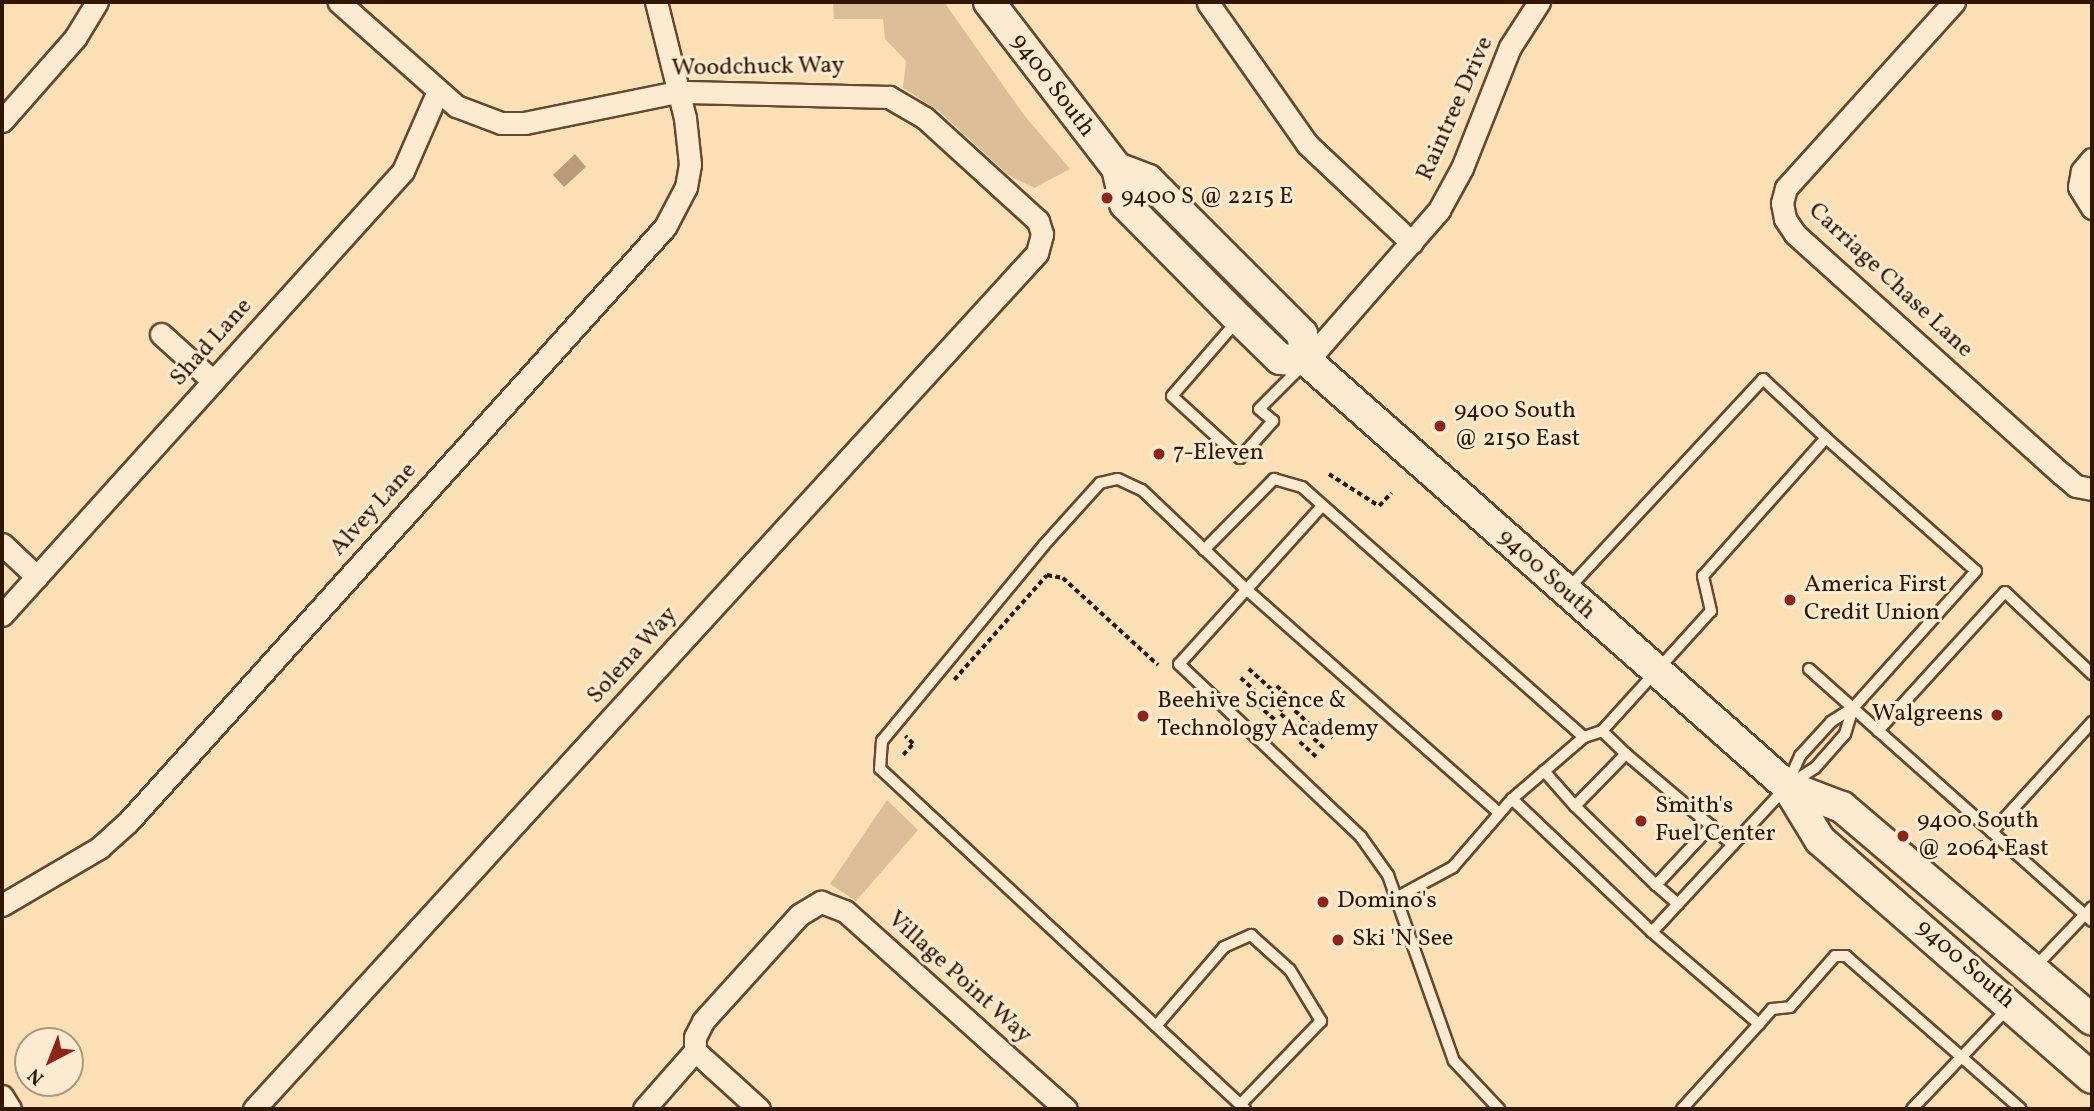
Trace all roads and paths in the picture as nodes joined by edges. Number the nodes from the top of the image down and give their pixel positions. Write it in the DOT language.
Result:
graph roads {
  1 [pos="97,2"];
  2 [pos="339,2"];
  3 [pos="656,2"];
  4 [pos="989,2"];
  5 [pos="1208,2"];
  6 [pos="1954,2"];
  7 [pos="1531,5"];
  8 [pos="438,91"];
  9 [pos="677,92"];
  10 [pos="2,121"];
  11 [pos="2087,165"];
  12 [pos="1116,168"];
  13 [pos="2092,208"];
  14 [pos="1042,234"];
  15 [pos="1412,243"];
  16 [pos="1238,319"];
  17 [pos="161,334"];
  18 [pos="1307,361"];
  19 [pos="213,382"];
  20 [pos="1826,438"];
  21 [pos="1329,474"];
  22 [pos="2084,487"];
  23 [pos="1391,493"];
  24 [pos="1322,506"];
  25 [pos="2,544"];
  26 [pos="1204,550"];
  27 [pos="37,577"];
  28 [pos="1246,589"];
  29 [pos="1565,593"];
  30 [pos="2,615"];
  31 [pos="1158,666"];
  32 [pos="1249,669"];
  33 [pos="1809,669"];
  34 [pos="1655,672"];
  35 [pos="2092,674"];
  36 [pos="1241,678"];
  37 [pos="952,682"];
  38 [pos="1277,686"];
  39 [pos="1272,689"];
  40 [pos="1293,701"];
  41 [pos="1258,705"];
  42 [pos="1289,705"];
  43 [pos="1853,708"];
  44 [pos="1275,720"];
  45 [pos="2092,722"];
  46 [pos="1317,723"];
  47 [pos="913,727"];
  48 [pos="1312,727"];
  49 [pos="1878,730"];
  50 [pos="1602,731"];
  51 [pos="1584,737"];
  52 [pos="1336,740"];
  53 [pos="1300,742"];
  54 [pos="1326,750"];
  55 [pos="1626,754"];
  56 [pos="903,755"];
  57 [pos="1318,759"];
  58 [pos="1544,771"];
  59 [pos="1787,786"];
  60 [pos="1512,799"];
  61 [pos="1574,806"];
  62 [pos="1499,813"];
  63 [pos="1711,826"];
  64 [pos="1992,832"];
  65 [pos="1732,845"];
  66 [pos="1657,885"];
  67 [pos="1396,898"];
  68 [pos="1678,904"];
  69 [pos="2,905"];
  70 [pos="2090,914"];
  71 [pos="1653,932"];
  72 [pos="2034,969"];
  73 [pos="2011,1005"];
  74 [pos="2092,1020"];
  75 [pos="1759,1024"];
  76 [pos="1156,1026"];
  77 [pos="695,1051"];
  78 [pos="1960,1056"];
  79 [pos="2092,1078"];
  80 [pos="2,1096"];
  81 [pos="1242,1107"];
  82 [pos="10,1109"];
  83 [pos="254,1109"];
  84 [pos="644,1109"];
  85 [pos="759,1109"];
  86 [pos="1066,1109"];
  87 [pos="1499,1109"];
  88 [pos="1682,1109"];
  89 [pos="1912,1109"];
  90 [pos="2021,1109"];
  1 -- 10 [label="street"];
  2 -- 8 [label="street, Woodchuck Way"];
  3 -- 9 [label="street, Alvey Lane"];
  4 -- 12 [label="main road, 9400 South"];
  5 -- 15 [label="street"];
  6 -- 22 [label="street, Carriage Chase Lane"];
  7 -- 15 [label="street, Raintree Drive"];
  8 -- 9 [label="street, Woodchuck Way"];
  8 -- 19 [label="street, Shad Lane"];
  9 -- 14 [label="street, Woodchuck Way"];
  9 -- 69 [label="street, Alvey Lane"];
  11 -- 13 [label="street"];
  12 -- 16 [label="main road, 9400 South"];
  12 -- 18 [label="main road"];
  14 -- 83 [label="street, Solena Way"];
  15 -- 18 [label="street, Raintree Drive"];
  16 -- 18 [label="main road, 9400 South"];
  16 -- 18 [label="lane"];
  17 -- 19 [label="street"];
  18 -- 29 [label="main road, 9400 South"];
  19 -- 27 [label="street, Shad Lane"];
  20 -- 29 [label="lane"];
  20 -- 34 [label="lane"];
  20 -- 43 [label="lane"];
  21 -- 23 [label="path"];
  24 -- 26 [label="lane"];
  24 -- 28 [label="lane"];
  24 -- 51 [label="lane"];
  25 -- 27 [label="street"];
  26 -- 28 [label="lane"];
  26 -- 76 [label="lane"];
  27 -- 30 [label="street, Shad Lane"];
  28 -- 62 [label="lane"];
  28 -- 67 [label="lane"];
  29 -- 34 [label="main road, 9400 South"];
  31 -- 37 [label="path"];
  32 -- 39 [label="path"];
  33 -- 43 [label="lane"];
  34 -- 50 [label="lane"];
  34 -- 59 [label="main road, 9400 South"];
  35 -- 49 [label="lane"];
  36 -- 54 [label="path"];
  38 -- 40 [label="path"];
  41 -- 44 [label="path"];
  42 -- 48 [label="path"];
  43 -- 49 [label="lane"];
  43 -- 59 [label="lane"];
  43 -- 59 [label="lane"];
  45 -- 64 [label="lane"];
  46 -- 52 [label="path"];
  47 -- 56 [label="path"];
  49 -- 64 [label="lane"];
  50 -- 51 [label="lane"];
  50 -- 55 [label="lane"];
  51 -- 58 [label="lane"];
  53 -- 57 [label="path"];
  55 -- 61 [label="lane"];
  55 -- 63 [label="lane"];
  58 -- 60 [label="lane"];
  58 -- 61 [label="lane"];
  59 -- 65 [label="lane"];
  59 -- 72 [label="main road, 9400 South"];
  59 -- 73 [label="main road, 9400 South"];
  60 -- 62 [label="lane"];
  60 -- 71 [label="lane"];
  61 -- 66 [label="lane"];
  62 -- 67 [label="lane"];
  63 -- 65 [label="lane"];
  63 -- 66 [label="lane"];
  64 -- 70 [label="lane"];
  65 -- 68 [label="lane"];
  66 -- 68 [label="lane"];
  67 -- 87 [label="lane"];
  68 -- 71 [label="lane"];
  70 -- 72 [label="lane"];
  71 -- 75 [label="lane"];
  72 -- 74 [label="main road, 9400 South"];
  73 -- 78 [label="lane"];
  73 -- 79 [label="main road, 9400 South"];
  75 -- 78 [label="lane"];
  75 -- 88 [label="lane"];
  76 -- 81 [label="lane"];
  76 -- 81 [label="lane"];
  77 -- 84 [label="street"];
  77 -- 85 [label="street"];
  77 -- 86 [label="street, Village Point Way"];
  78 -- 89 [label="lane"];
  78 -- 90 [label="lane"];
  80 -- 82 [label="street"];
}
